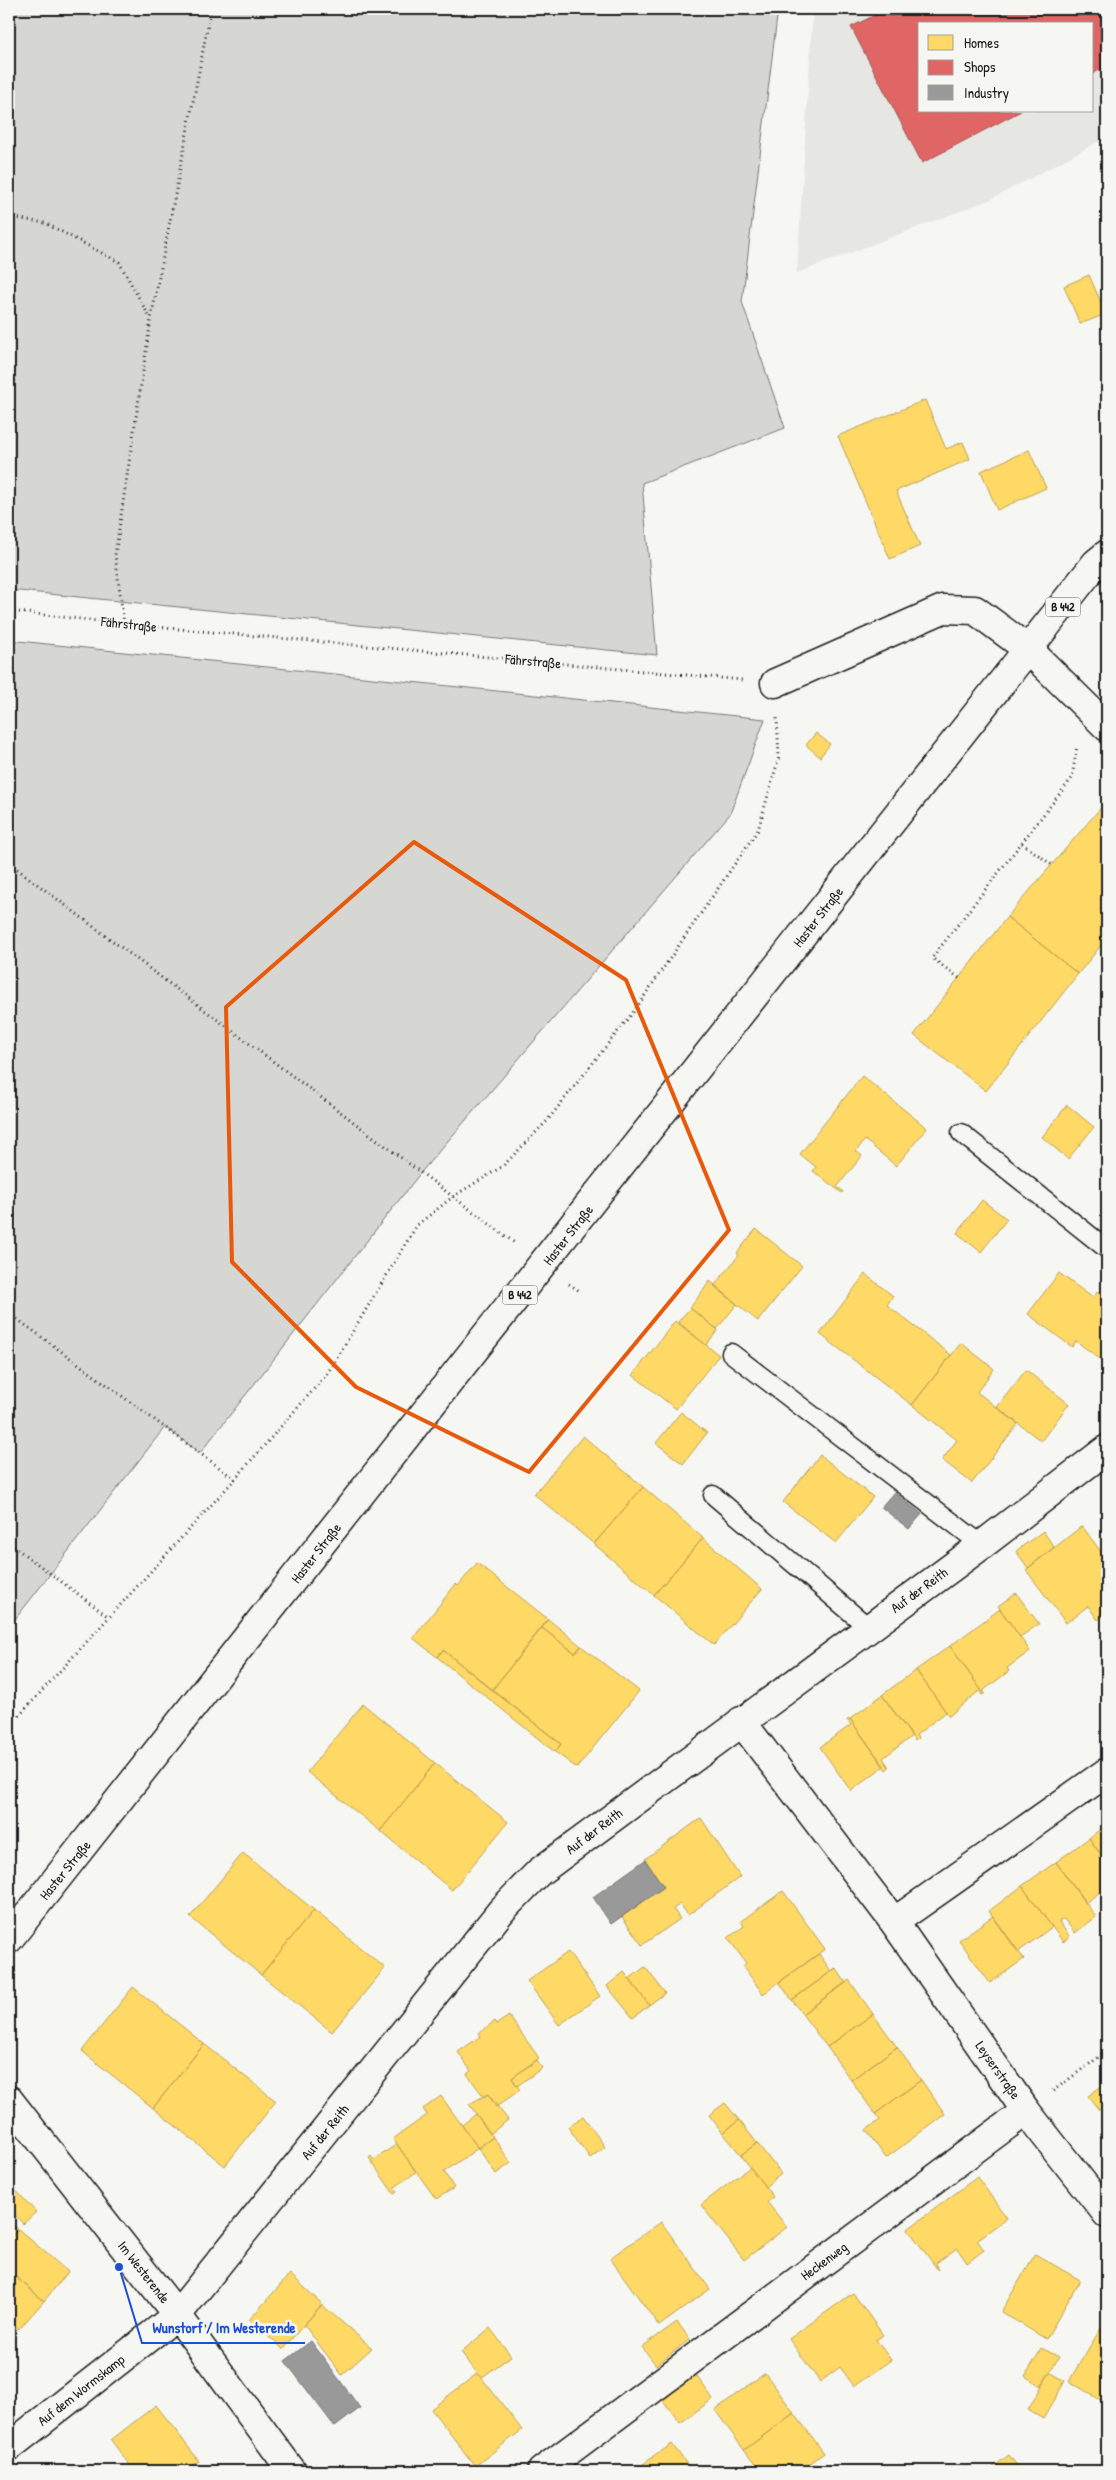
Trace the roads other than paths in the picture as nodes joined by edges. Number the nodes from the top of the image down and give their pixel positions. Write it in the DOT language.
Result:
graph roads {
  1 [pos="1107,554"];
  2 [pos="1029,650"];
  3 [pos="775,684"];
  4 [pos="1107,727"];
  5 [pos="961,1133"];
  6 [pos="1107,1250"];
  7 [pos="731,1353"];
  8 [pos="1107,1449"];
  9 [pos="713,1495"];
  10 [pos="982,1545"];
  11 [pos="868,1627"];
  12 [pos="742,1721"];
  13 [pos="1107,1772"];
  14 [pos="894,1922"];
  15 [pos="9,1939"];
  16 [pos="9,2100"];
  17 [pos="1026,2111"];
  18 [pos="1107,2214"];
  19 [pos="178,2315"];
  20 [pos="9,2446"];
  21 [pos="292,2471"];
  22 [pos="542,2471"];
  1 -- 2 [label="street, Haster Straße / B 442"];
  2 -- 3 [label="street"];
  2 -- 4 [label="street"];
  2 -- 15 [label="street, Haster Straße / B 442"];
  5 -- 6 [label="lane"];
  7 -- 10 [label="lane"];
  8 -- 10 [label="street, Auf der Reith"];
  9 -- 11 [label="lane"];
  10 -- 11 [label="street, Auf der Reith"];
  11 -- 12 [label="street, Auf der Reith"];
  12 -- 14 [label="street, Leyserstraße"];
  12 -- 19 [label="street, Auf der Reith"];
  13 -- 14 [label="street"];
  14 -- 17 [label="street, Leyserstraße"];
  16 -- 19 [label="street, Im Westerende"];
  17 -- 18 [label="street, Leyserstraße"];
  17 -- 22 [label="street, Heckenweg"];
  19 -- 20 [label="street, Auf dem Wormskamp"];
  19 -- 21 [label="street, Im Westerende"];
}
